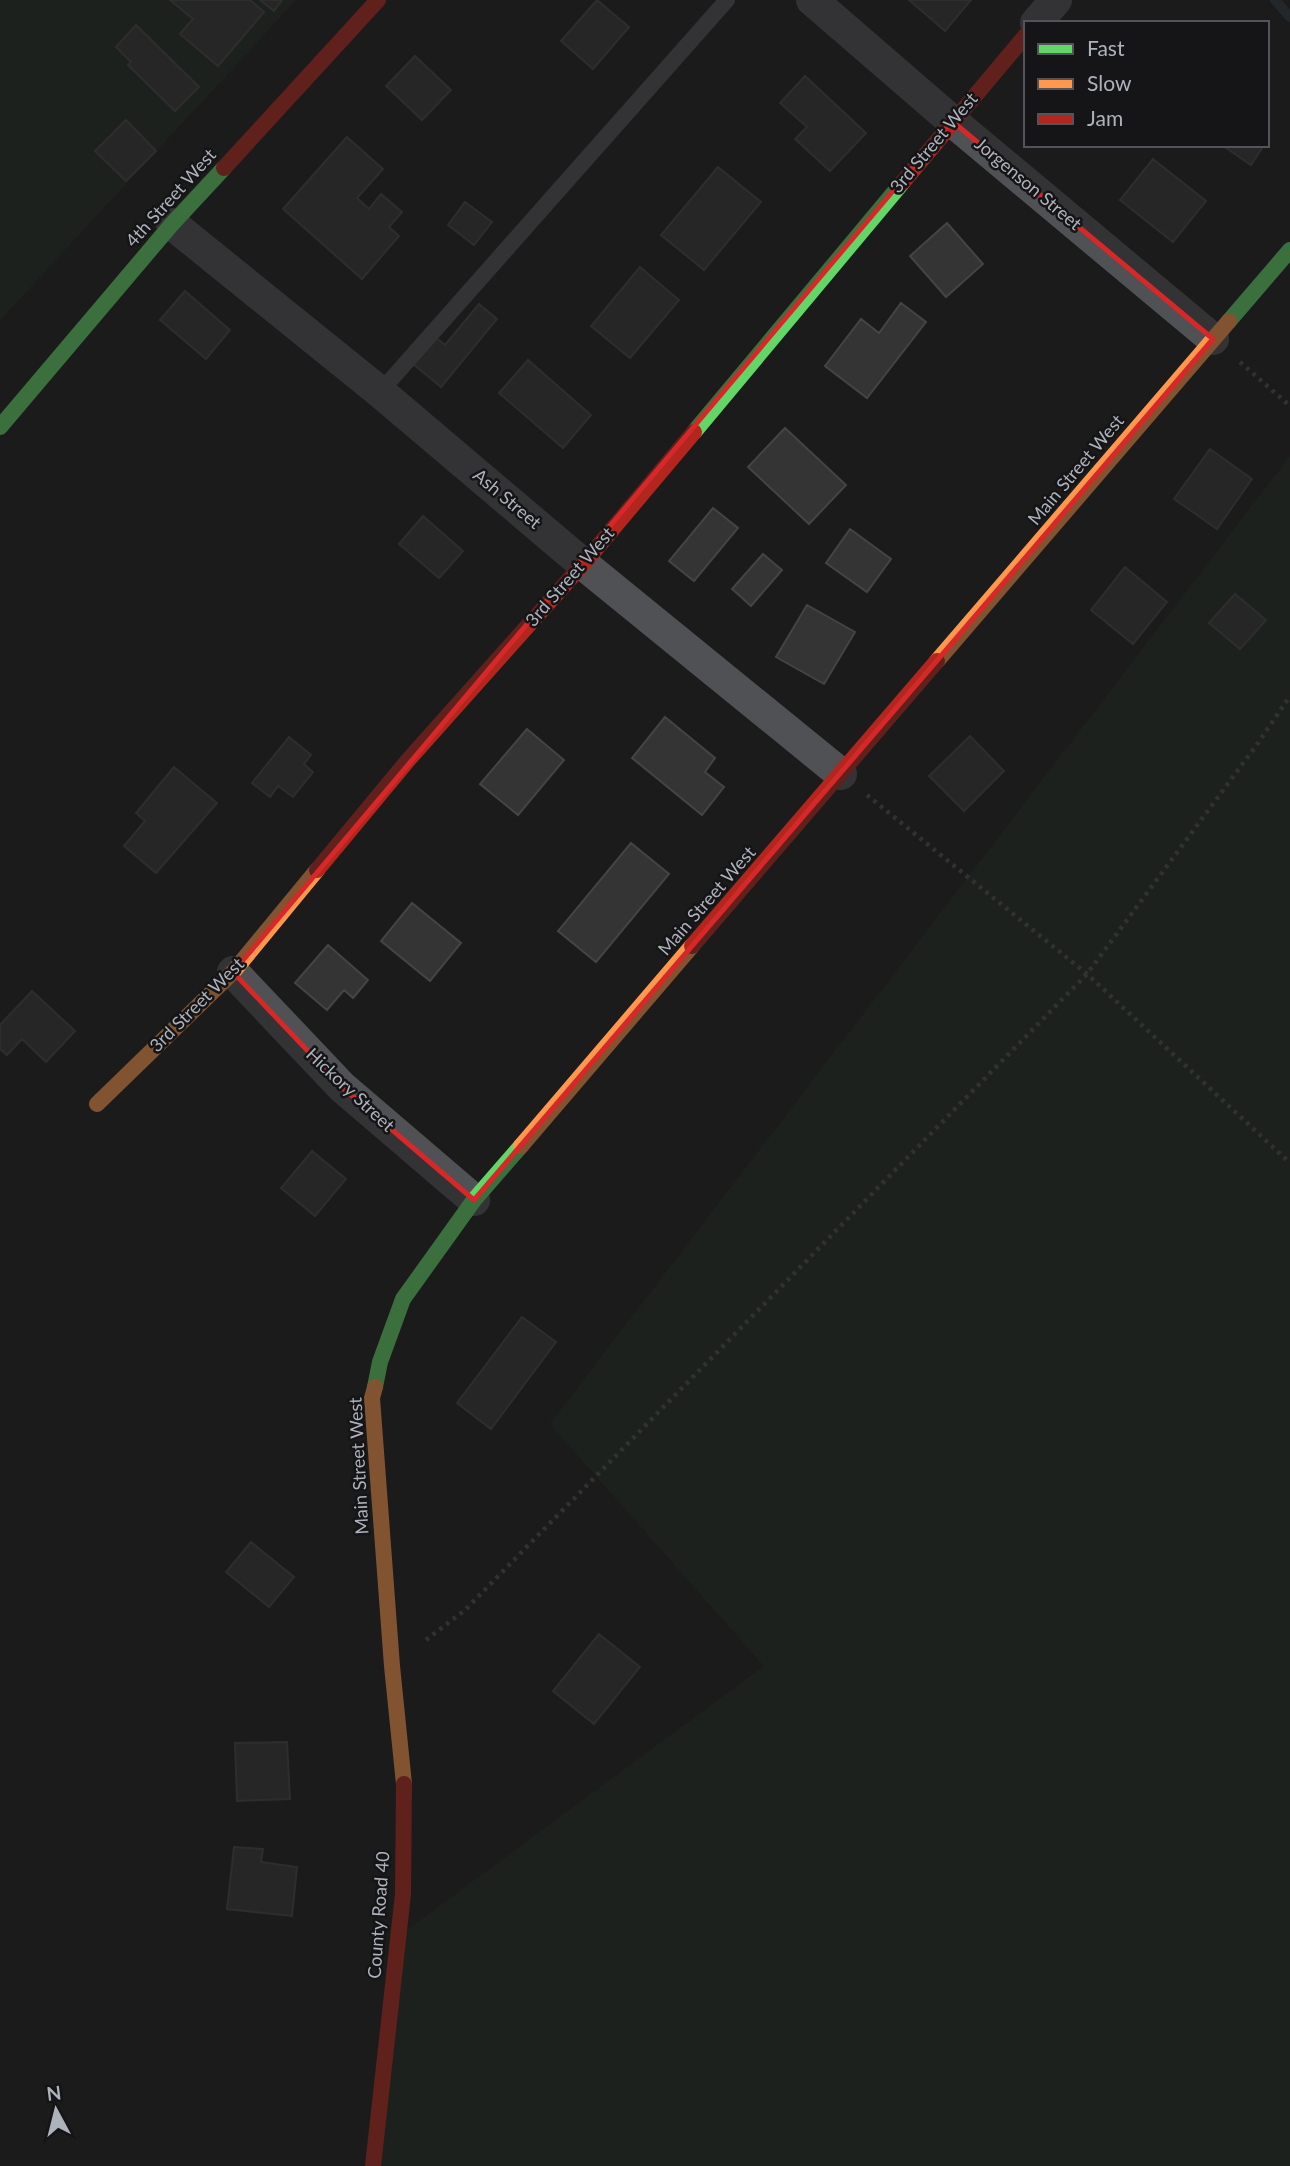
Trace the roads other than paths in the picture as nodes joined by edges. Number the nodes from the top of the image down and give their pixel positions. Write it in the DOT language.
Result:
graph roads {
  1 [pos="378,0"];
  2 [pos="727,0"];
  3 [pos="812,0"];
  4 [pos="1056,0"];
  5 [pos="1038,21"];
  6 [pos="1024,37"];
  7 [pos="952,121"];
  8 [pos="172,224"];
  9 [pos="1290,250"];
  10 [pos="1213,339"];
  11 [pos="380,391"];
  12 [pos="0,426"];
  13 [pos="583,564"];
  14 [pos="841,774"];
  15 [pos="233,972"];
  16 [pos="97,1104"];
  17 [pos="474,1200"];
  18 [pos="392,1666"];
  19 [pos="373,2166"];
  1 -- 8 [label="street, 4th Street West"];
  2 -- 11 [label="lane"];
  3 -- 7 [label="street, Jorgenson Street"];
  4 -- 5 [label="street"];
  6 -- 7 [label="street, 3rd Street West"];
  7 -- 10 [label="street, Jorgenson Street"];
  7 -- 13 [label="street, 3rd Street West"];
  8 -- 11 [label="street, Ash Street"];
  8 -- 12 [label="street, 4th Street West"];
  9 -- 10 [label="street, Main Street West"];
  10 -- 14 [label="street, Main Street West"];
  11 -- 13 [label="street, Ash Street"];
  13 -- 14 [label="street, Ash Street"];
  13 -- 15 [label="street, 3rd Street West"];
  14 -- 17 [label="street, Main Street West"];
  15 -- 16 [label="street, 3rd Street West"];
  15 -- 17 [label="street, Hickory Street"];
  17 -- 18 [label="street, Main Street West"];
  18 -- 19 [label="street, County Road 40"];
}
